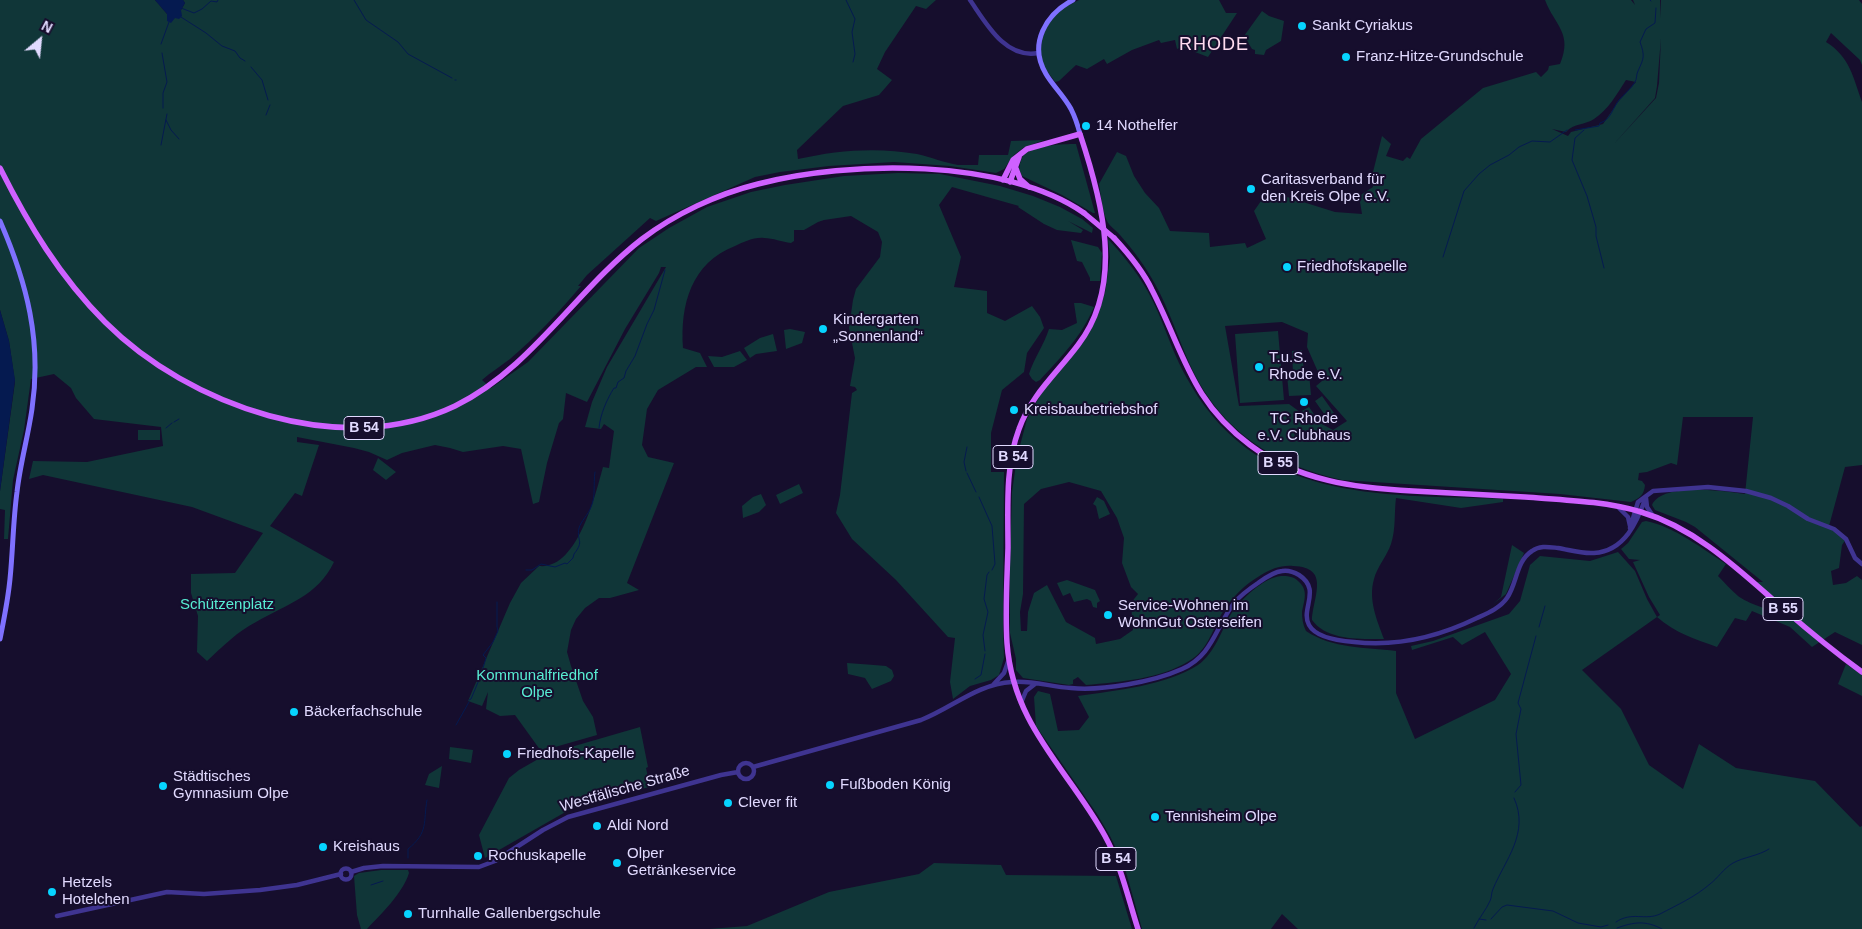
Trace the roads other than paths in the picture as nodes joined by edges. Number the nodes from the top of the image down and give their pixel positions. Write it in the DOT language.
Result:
graph roads {
  1 [pos="970,0"];
  2 [pos="1074,0"];
  3 [pos="1038,53"];
  4 [pos="1080,134"];
  5 [pos="1021,153"];
  6 [pos="1015,166"];
  7 [pos="0,168"];
  8 [pos="1007,181"];
  9 [pos="1030,188"];
  10 [pos="0,221"];
  11 [pos="1646,497"];
  12 [pos="1617,506"];
  13 [pos="1638,511"];
  14 [pos="1654,516"];
  15 [pos="1630,530"];
  16 [pos="1862,564"];
  17 [pos="0,639"];
  18 [pos="1009,660"];
  19 [pos="1862,672"];
  20 [pos="1014,682"];
  21 [pos="1036,683"];
  22 [pos="993,685"];
  23 [pos="1021,704"];
  24 [pos="753,767"];
  25 [pos="738,772"];
  26 [pos="351,872"];
  27 [pos="341,874"];
  28 [pos="57,916"];
  29 [pos="1138,929"];
  1 -- 3 [label="street"];
  2 -- 3 [label="main road"];
  3 -- 4 [label="main road"];
  4 -- 5 [label="main road"];
  4 -- 18 [label="main road, B 54"];
  5 -- 6 [label="main road"];
  5 -- 8 [label="main road"];
  6 -- 8 [label="main road"];
  6 -- 9 [label="main road"];
  7 -- 8 [label="main road, B 54"];
  8 -- 9 [label="main road, B 55"];
  9 -- 12 [label="main road, B 55, bridge"];
  10 -- 17 [label="main road"];
  11 -- 13 [label="street"];
  11 -- 14 [label="street"];
  11 -- 16 [label="street"];
  12 -- 13 [label="main road, B 55"];
  12 -- 15 [label="street"];
  13 -- 14 [label="main road, B 55"];
  13 -- 15 [label="street"];
  14 -- 19 [label="main road, B 55"];
  15 -- 21 [label="street"];
  18 -- 20 [label="main road, B 54"];
  18 -- 22 [label="street"];
  20 -- 21 [label="street"];
  20 -- 22 [label="street"];
  20 -- 23 [label="main road, B 54"];
  21 -- 23 [label="street"];
  22 -- 24 [label="street"];
  23 -- 29 [label="main road, B 54"];
  24 -- 25 [label="street"];
  24 -- 25 [label="street"];
  25 -- 26 [label="street, Westfälische Straße"];
  26 -- 27 [label="street"];
  26 -- 27 [label="street"];
  27 -- 28 [label="street"];
}
